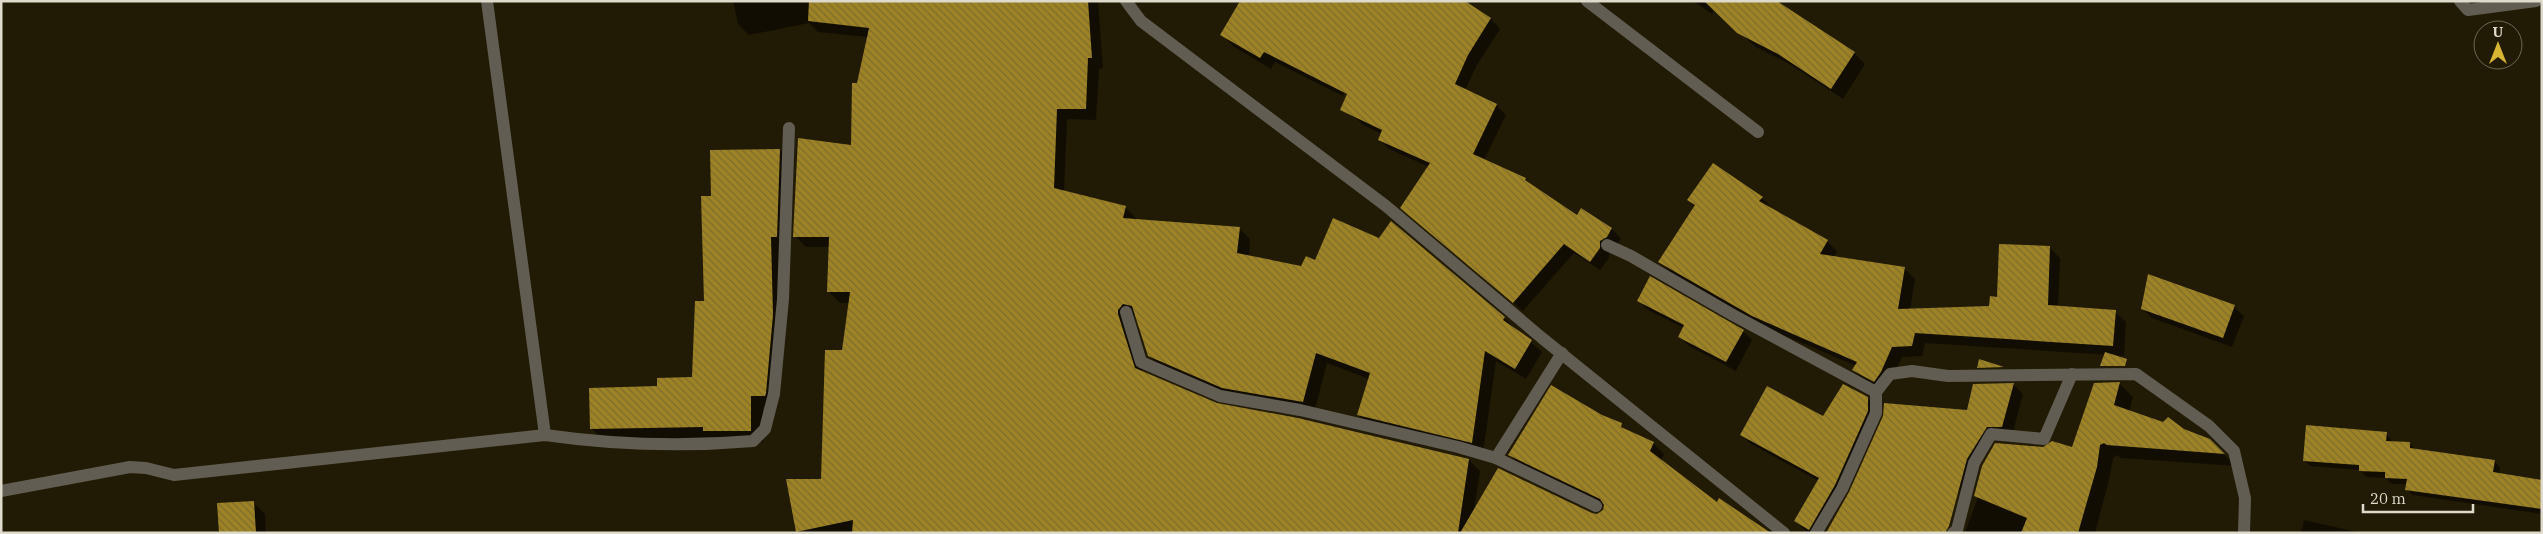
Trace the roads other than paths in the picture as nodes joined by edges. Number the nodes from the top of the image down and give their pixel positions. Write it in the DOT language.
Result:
graph roads {
  1 [pos="487,1"];
  2 [pos="1126,1"];
  3 [pos="1587,1"];
  4 [pos="2460,1"];
  5 [pos="2537,1"];
  6 [pos="2542,5"];
  7 [pos="789,128"];
  8 [pos="1758,132"];
  9 [pos="1608,245"];
  10 [pos="1126,312"];
  11 [pos="1562,354"];
  12 [pos="2072,374"];
  13 [pos="1876,392"];
  14 [pos="545,435"];
  15 [pos="1496,458"];
  16 [pos="1,491"];
  17 [pos="1596,506"];
  18 [pos="1778,531"];
  19 [pos="1816,533"];
  20 [pos="1953,533"];
  21 [pos="2244,533"];
  1 -- 14 [label="street"];
  2 -- 11 [label="street"];
  3 -- 8 [label="street"];
  4 -- 5 [label="street"];
  5 -- 6 [label="street"];
  7 -- 14 [label="street"];
  9 -- 13 [label="street"];
  10 -- 15 [label="street"];
  11 -- 15 [label="street"];
  11 -- 18 [label="street"];
  12 -- 13 [label="street"];
  12 -- 20 [label="street"];
  12 -- 21 [label="street"];
  13 -- 19 [label="street"];
  14 -- 16 [label="street"];
  15 -- 17 [label="street"];
}
